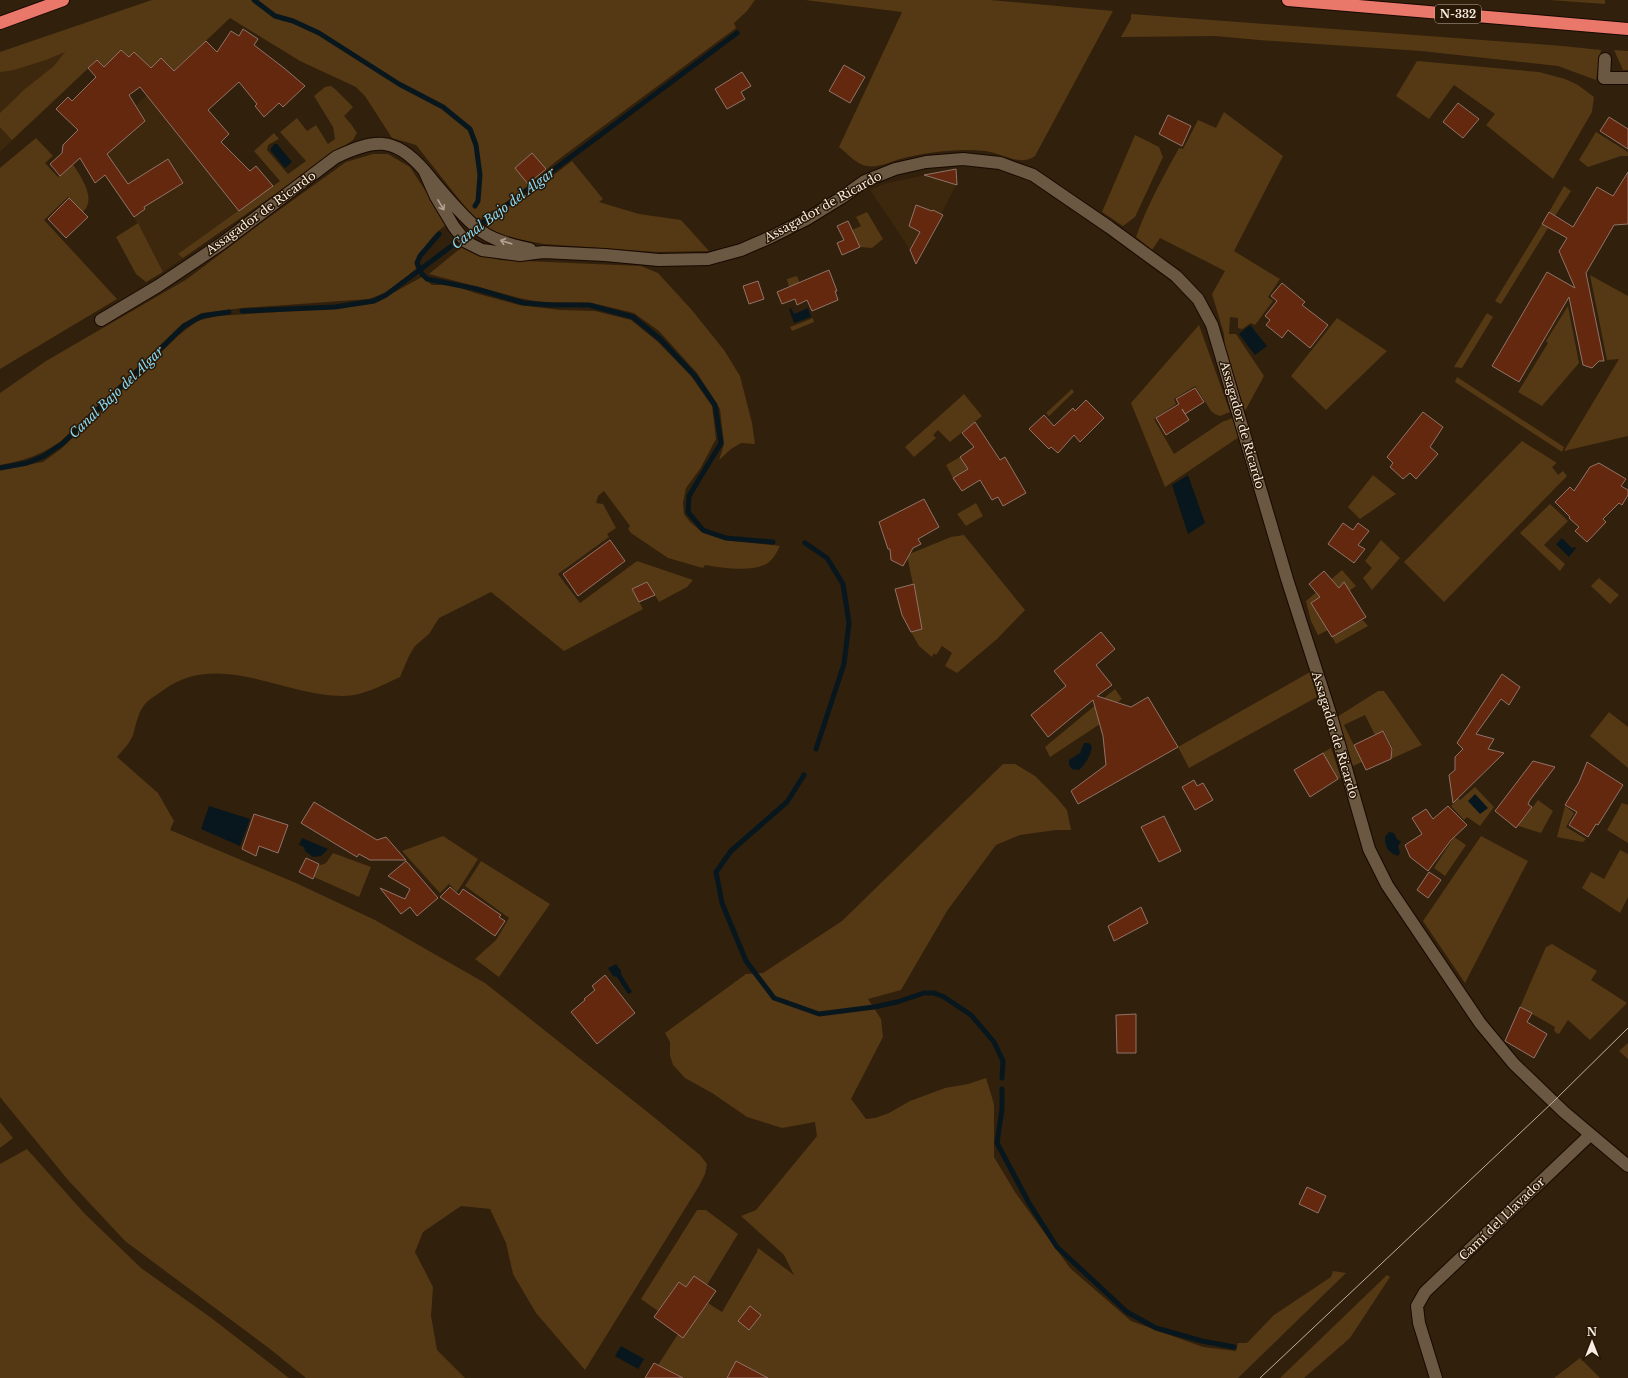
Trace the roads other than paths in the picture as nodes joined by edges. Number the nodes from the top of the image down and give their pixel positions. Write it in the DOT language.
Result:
graph roads {
  1 [pos="63,0"];
  2 [pos="1288,0"];
  3 [pos="0,23"];
  4 [pos="1628,28"];
  5 [pos="1605,59"];
  6 [pos="1628,78"];
  7 [pos="424,170"];
  8 [pos="543,252"];
  9 [pos="101,320"];
  10 [pos="1590,1135"];
  11 [pos="1628,1166"];
  12 [pos="1436,1378"];
  1 -- 3 [label="highway"];
  2 -- 4 [label="highway, N-332"];
  5 -- 6 [label="street"];
  8 -- 7 [label="street, Assagador de Ricardo, one-way"];
  7 -- 8 [label="street, Assagador de Ricardo, one-way"];
  7 -- 9 [label="street, Assagador de Ricardo"];
  8 -- 10 [label="street, Assagador de Ricardo"];
  10 -- 11 [label="street, Assagador de Ricardo"];
  10 -- 12 [label="street, Camí del Llavador"];
}
